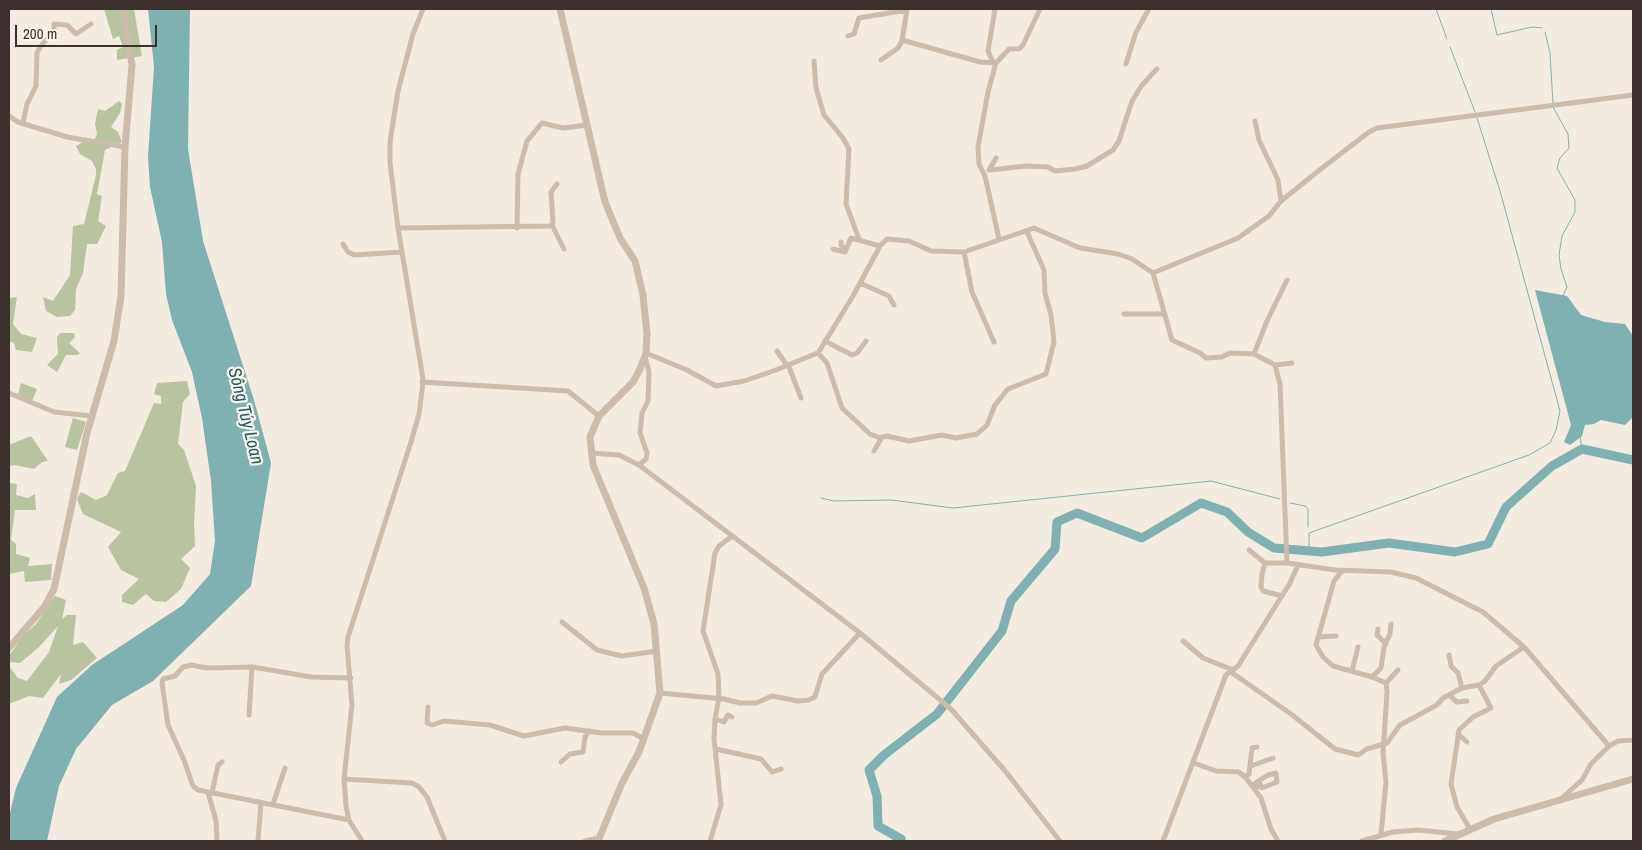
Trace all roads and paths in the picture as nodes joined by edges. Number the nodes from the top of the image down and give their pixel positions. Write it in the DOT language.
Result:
graph roads {
  1 [pos="123,9"];
  2 [pos="423,9"];
  3 [pos="560,9"];
  4 [pos="907,9"];
  5 [pos="995,9"];
  6 [pos="1040,9"];
  7 [pos="1149,9"];
  8 [pos="91,24"];
  9 [pos="848,36"];
  10 [pos="902,40"];
  11 [pos="881,60"];
  12 [pos="814,61"];
  13 [pos="996,63"];
  14 [pos="1126,64"];
  15 [pos="1157,69"];
  16 [pos="1633,95"];
  17 [pos="9,116"];
  18 [pos="1255,121"];
  19 [pos="23,123"];
  20 [pos="588,125"];
  21 [pos="125,147"];
  22 [pos="996,158"];
  23 [pos="990,170"];
  24 [pos="984,173"];
  25 [pos="558,184"];
  26 [pos="1280,201"];
  27 [pos="552,225"];
  28 [pos="398,228"];
  29 [pos="517,228"];
  30 [pos="1027,232"];
  31 [pos="859,239"];
  32 [pos="999,239"];
  33 [pos="842,242"];
  34 [pos="343,244"];
  35 [pos="880,246"];
  36 [pos="564,249"];
  37 [pos="833,249"];
  38 [pos="846,250"];
  39 [pos="402,252"];
  40 [pos="964,252"];
  41 [pos="1153,274"];
  42 [pos="1287,280"];
  43 [pos="860,283"];
  44 [pos="894,305"];
  45 [pos="1124,314"];
  46 [pos="1164,314"];
  47 [pos="825,341"];
  48 [pos="866,341"];
  49 [pos="994,342"];
  50 [pos="777,351"];
  51 [pos="817,354"];
  52 [pos="1254,354"];
  53 [pos="645,355"];
  54 [pos="1292,364"];
  55 [pos="1275,365"];
  56 [pos="422,382"];
  57 [pos="9,393"];
  58 [pos="801,398"];
  59 [pos="92,416"];
  60 [pos="599,416"];
  61 [pos="880,438"];
  62 [pos="874,451"];
  63 [pos="591,453"];
  64 [pos="639,465"];
  65 [pos="731,537"];
  66 [pos="1249,550"];
  67 [pos="1265,563"];
  68 [pos="1287,563"];
  69 [pos="1298,564"];
  70 [pos="1342,571"];
  71 [pos="1282,596"];
  72 [pos="562,622"];
  73 [pos="1390,624"];
  74 [pos="1378,629"];
  75 [pos="860,633"];
  76 [pos="1336,636"];
  77 [pos="1319,638"];
  78 [pos="1183,641"];
  79 [pos="1386,644"];
  80 [pos="1358,647"];
  81 [pos="9,648"];
  82 [pos="1524,648"];
  83 [pos="657,651"];
  84 [pos="1449,654"];
  85 [pos="252,666"];
  86 [pos="1398,670"];
  87 [pos="1232,671"];
  88 [pos="1352,671"];
  89 [pos="1372,677"];
  90 [pos="351,678"];
  91 [pos="1386,683"];
  92 [pos="1478,685"];
  93 [pos="1462,688"];
  94 [pos="660,693"];
  95 [pos="1449,695"];
  96 [pos="719,698"];
  97 [pos="1467,701"];
  98 [pos="428,707"];
  99 [pos="249,715"];
  100 [pos="732,718"];
  101 [pos="715,719"];
  102 [pos="589,731"];
  103 [pos="1458,734"];
  104 [pos="644,739"];
  105 [pos="1633,740"];
  106 [pos="1467,742"];
  107 [pos="1383,744"];
  108 [pos="1609,746"];
  109 [pos="1257,747"];
  110 [pos="716,749"];
  111 [pos="1273,758"];
  112 [pos="222,762"];
  113 [pos="561,762"];
  114 [pos="1194,763"];
  115 [pos="1251,766"];
  116 [pos="285,768"];
  117 [pos="781,769"];
  118 [pos="1245,777"];
  119 [pos="1633,778"];
  120 [pos="344,779"];
  121 [pos="1253,787"];
  122 [pos="210,792"];
  123 [pos="1560,800"];
  124 [pos="262,803"];
  125 [pos="273,804"];
  126 [pos="349,820"];
  127 [pos="1470,829"];
  128 [pos="1382,834"];
  129 [pos="1458,834"];
  130 [pos="599,839"];
  131 [pos="217,841"];
  132 [pos="258,841"];
  133 [pos="362,841"];
  134 [pos="445,841"];
  135 [pos="585,841"];
  136 [pos="710,841"];
  137 [pos="1060,841"];
  138 [pos="1163,841"];
  139 [pos="1278,841"];
  140 [pos="1362,841"];
  141 [pos="1446,841"];
  1 -- 21 [label="street"];
  2 -- 28 [label="street"];
  3 -- 20 [label="street"];
  4 -- 9 [label="street"];
  4 -- 10 [label="street"];
  5 -- 13 [label="street"];
  6 -- 13 [label="street"];
  7 -- 14 [label="street"];
  8 -- 19 [label="street"];
  10 -- 11 [label="street"];
  10 -- 13 [label="street"];
  12 -- 31 [label="street"];
  13 -- 24 [label="street"];
  15 -- 23 [label="street"];
  16 -- 26 [label="street"];
  17 -- 19 [label="street"];
  18 -- 26 [label="street"];
  19 -- 21 [label="street"];
  20 -- 29 [label="street"];
  20 -- 53 [label="street"];
  21 -- 59 [label="street"];
  22 -- 23 [label="street"];
  23 -- 24 [label="street"];
  24 -- 32 [label="street"];
  25 -- 27 [label="street"];
  26 -- 41 [label="street"];
  27 -- 29 [label="street"];
  27 -- 36 [label="street"];
  28 -- 29 [label="street"];
  28 -- 39 [label="street"];
  30 -- 32 [label="street"];
  30 -- 41 [label="street"];
  30 -- 61 [label="street"];
  31 -- 35 [label="street"];
  31 -- 38 [label="street"];
  32 -- 40 [label="street"];
  33 -- 38 [label="street"];
  34 -- 39 [label="street"];
  35 -- 40 [label="street"];
  35 -- 43 [label="street"];
  37 -- 38 [label="street"];
  39 -- 56 [label="street"];
  40 -- 49 [label="street"];
  41 -- 46 [label="street"];
  42 -- 52 [label="street"];
  43 -- 44 [label="street"];
  43 -- 47 [label="street"];
  45 -- 46 [label="street"];
  46 -- 52 [label="street"];
  47 -- 48 [label="street"];
  47 -- 51 [label="street"];
  50 -- 58 [label="street"];
  51 -- 53 [label="street, bridge"];
  51 -- 61 [label="street"];
  52 -- 55 [label="street"];
  53 -- 60 [label="street"];
  53 -- 64 [label="street"];
  54 -- 55 [label="street"];
  55 -- 68 [label="street"];
  56 -- 60 [label="street"];
  56 -- 90 [label="street"];
  57 -- 59 [label="street"];
  59 -- 81 [label="street"];
  60 -- 63 [label="street"];
  61 -- 62 [label="street"];
  63 -- 64 [label="street"];
  63 -- 83 [label="street"];
  64 -- 65 [label="street"];
  65 -- 75 [label="street"];
  65 -- 96 [label="street"];
  66 -- 67 [label="street"];
  67 -- 68 [label="street"];
  67 -- 71 [label="street"];
  68 -- 69 [label="street"];
  69 -- 70 [label="street"];
  69 -- 71 [label="street"];
  70 -- 77 [label="street"];
  70 -- 82 [label="street"];
  71 -- 87 [label="street"];
  72 -- 83 [label="street"];
  73 -- 79 [label="street"];
  74 -- 79 [label="street"];
  75 -- 96 [label="street"];
  75 -- 137 [label="street"];
  76 -- 77 [label="street"];
  77 -- 88 [label="street"];
  78 -- 87 [label="street"];
  79 -- 89 [label="street"];
  80 -- 88 [label="street"];
  82 -- 92 [label="street"];
  82 -- 108 [label="street"];
  83 -- 94 [label="street"];
  84 -- 93 [label="street"];
  85 -- 90 [label="street"];
  85 -- 99 [label="street"];
  85 -- 122 [label="street"];
  86 -- 91 [label="street"];
  87 -- 107 [label="street"];
  87 -- 114 [label="street"];
  88 -- 89 [label="street"];
  89 -- 91 [label="street"];
  90 -- 120 [label="street"];
  91 -- 107 [label="street"];
  92 -- 93 [label="street"];
  92 -- 103 [label="street"];
  93 -- 95 [label="street"];
  94 -- 96 [label="street"];
  94 -- 104 [label="street"];
  95 -- 97 [label="street"];
  95 -- 107 [label="street"];
  96 -- 101 [label="street"];
  98 -- 102 [label="street"];
  100 -- 101 [label="street"];
  101 -- 110 [label="street"];
  102 -- 104 [label="street"];
  102 -- 113 [label="street"];
  103 -- 106 [label="street"];
  103 -- 127 [label="street"];
  104 -- 130 [label="street"];
  105 -- 108 [label="street"];
  107 -- 128 [label="street"];
  108 -- 123 [label="street"];
  109 -- 115 [label="street"];
  110 -- 117 [label="street"];
  110 -- 136 [label="street"];
  111 -- 115 [label="street"];
  112 -- 122 [label="street"];
  114 -- 118 [label="street"];
  114 -- 138 [label="street"];
  115 -- 118 [label="street"];
  116 -- 125 [label="street"];
  118 -- 121 [label="street"];
  119 -- 123 [label="street"];
  120 -- 126 [label="street"];
  120 -- 134 [label="street"];
  121 -- 121 [label="street"];
  121 -- 139 [label="street"];
  122 -- 124 [label="street"];
  122 -- 131 [label="street"];
  123 -- 127 [label="street"];
  124 -- 125 [label="street"];
  124 -- 132 [label="street"];
  125 -- 126 [label="street"];
  126 -- 133 [label="street"];
  127 -- 129 [label="street"];
  128 -- 129 [label="street"];
  128 -- 140 [label="street"];
  129 -- 141 [label="street"];
  130 -- 135 [label="street"];
}
